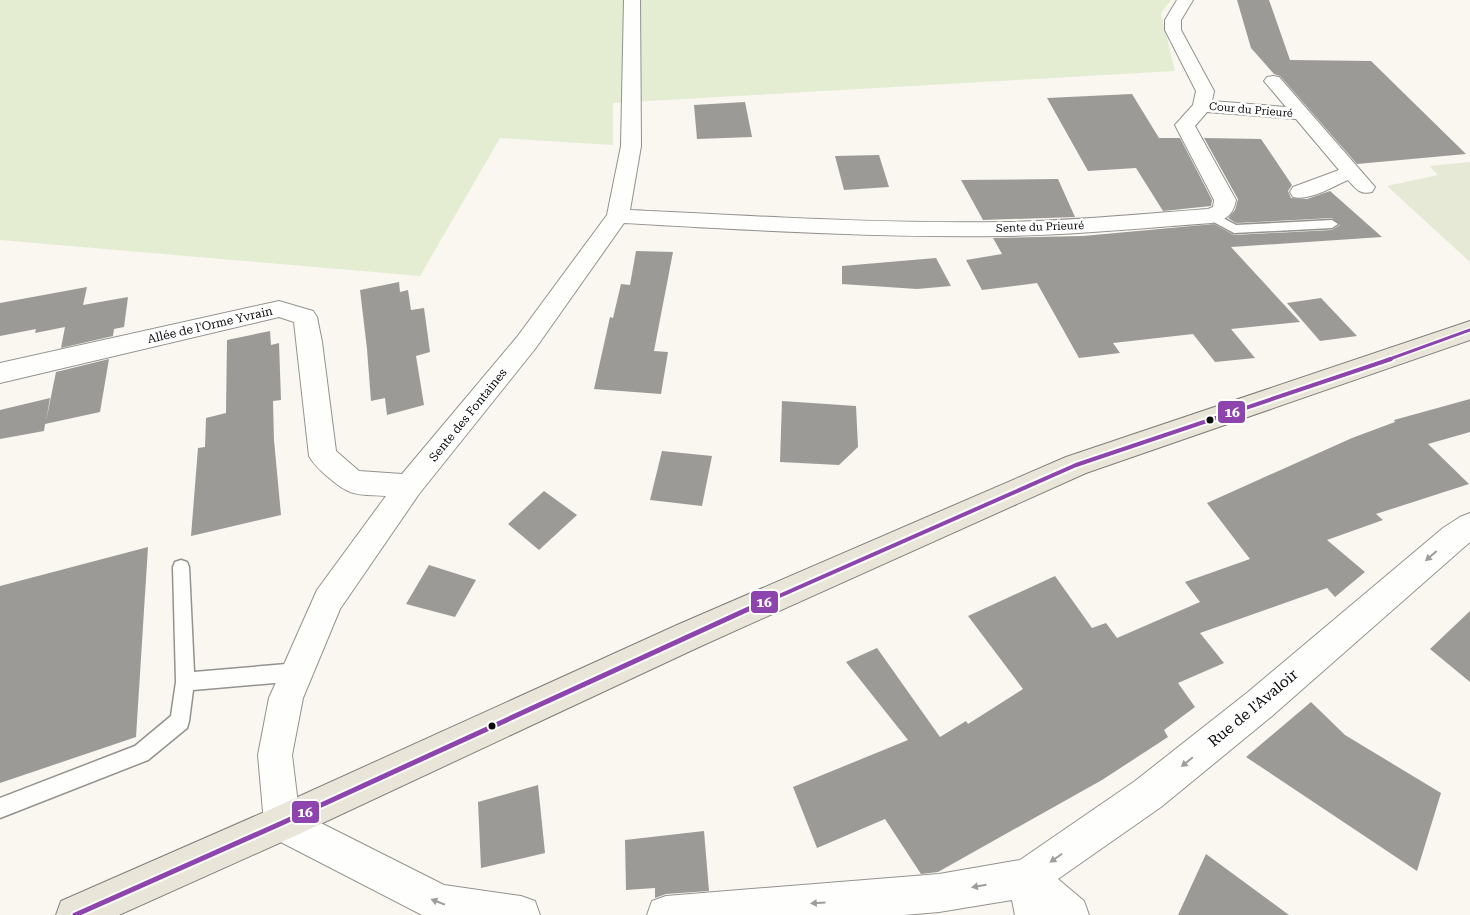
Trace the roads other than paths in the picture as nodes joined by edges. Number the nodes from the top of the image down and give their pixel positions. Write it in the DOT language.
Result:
graph roads {
  1 [pos="632,0"];
  2 [pos="1185,0"];
  3 [pos="1272,80"];
  4 [pos="1202,106"];
  5 [pos="1301,114"];
  6 [pos="1300,192"];
  7 [pos="618,216"];
  8 [pos="1212,216"];
  9 [pos="1332,224"];
  10 [pos="1470,330"];
  11 [pos="0,373"];
  12 [pos="409,486"];
  13 [pos="1470,526"];
  14 [pos="181,566"];
  15 [pos="298,672"];
  16 [pos="184,682"];
  17 [pos="0,808"];
  18 [pos="282,824"];
  19 [pos="1027,878"];
  20 [pos="80,914"];
  21 [pos="521,915"];
  22 [pos="666,915"];
  23 [pos="1034,915"];
  24 [pos="1070,915"];
  1 -- 7 [label="street, Sente des Fontaines"];
  2 -- 4 [label="street"];
  3 -- 5 [label="street, Cour du Prieuré"];
  4 -- 5 [label="street, Cour du Prieuré"];
  4 -- 8 [label="street"];
  5 -- 6 [label="street, Cour du Prieuré"];
  7 -- 8 [label="street, Sente du Prieuré"];
  7 -- 12 [label="street, Sente des Fontaines"];
  8 -- 9 [label="lane"];
  10 -- 18 [label="main road"];
  11 -- 12 [label="street, Allée de l'Orme Yvrain"];
  12 -- 15 [label="street, Sente des Fontaines"];
  13 -- 19 [label="street, Rue de l'Avaloir, one-way"];
  14 -- 16 [label="lane"];
  15 -- 16 [label="lane"];
  15 -- 18 [label="street, Sente des Fontaines"];
  16 -- 17 [label="lane"];
  18 -- 20 [label="main road"];
  21 -- 18 [label="street, one-way"];
  19 -- 22 [label="street, one-way"];
  19 -- 23 [label="street"];
  19 -- 24 [label="street"];
}
